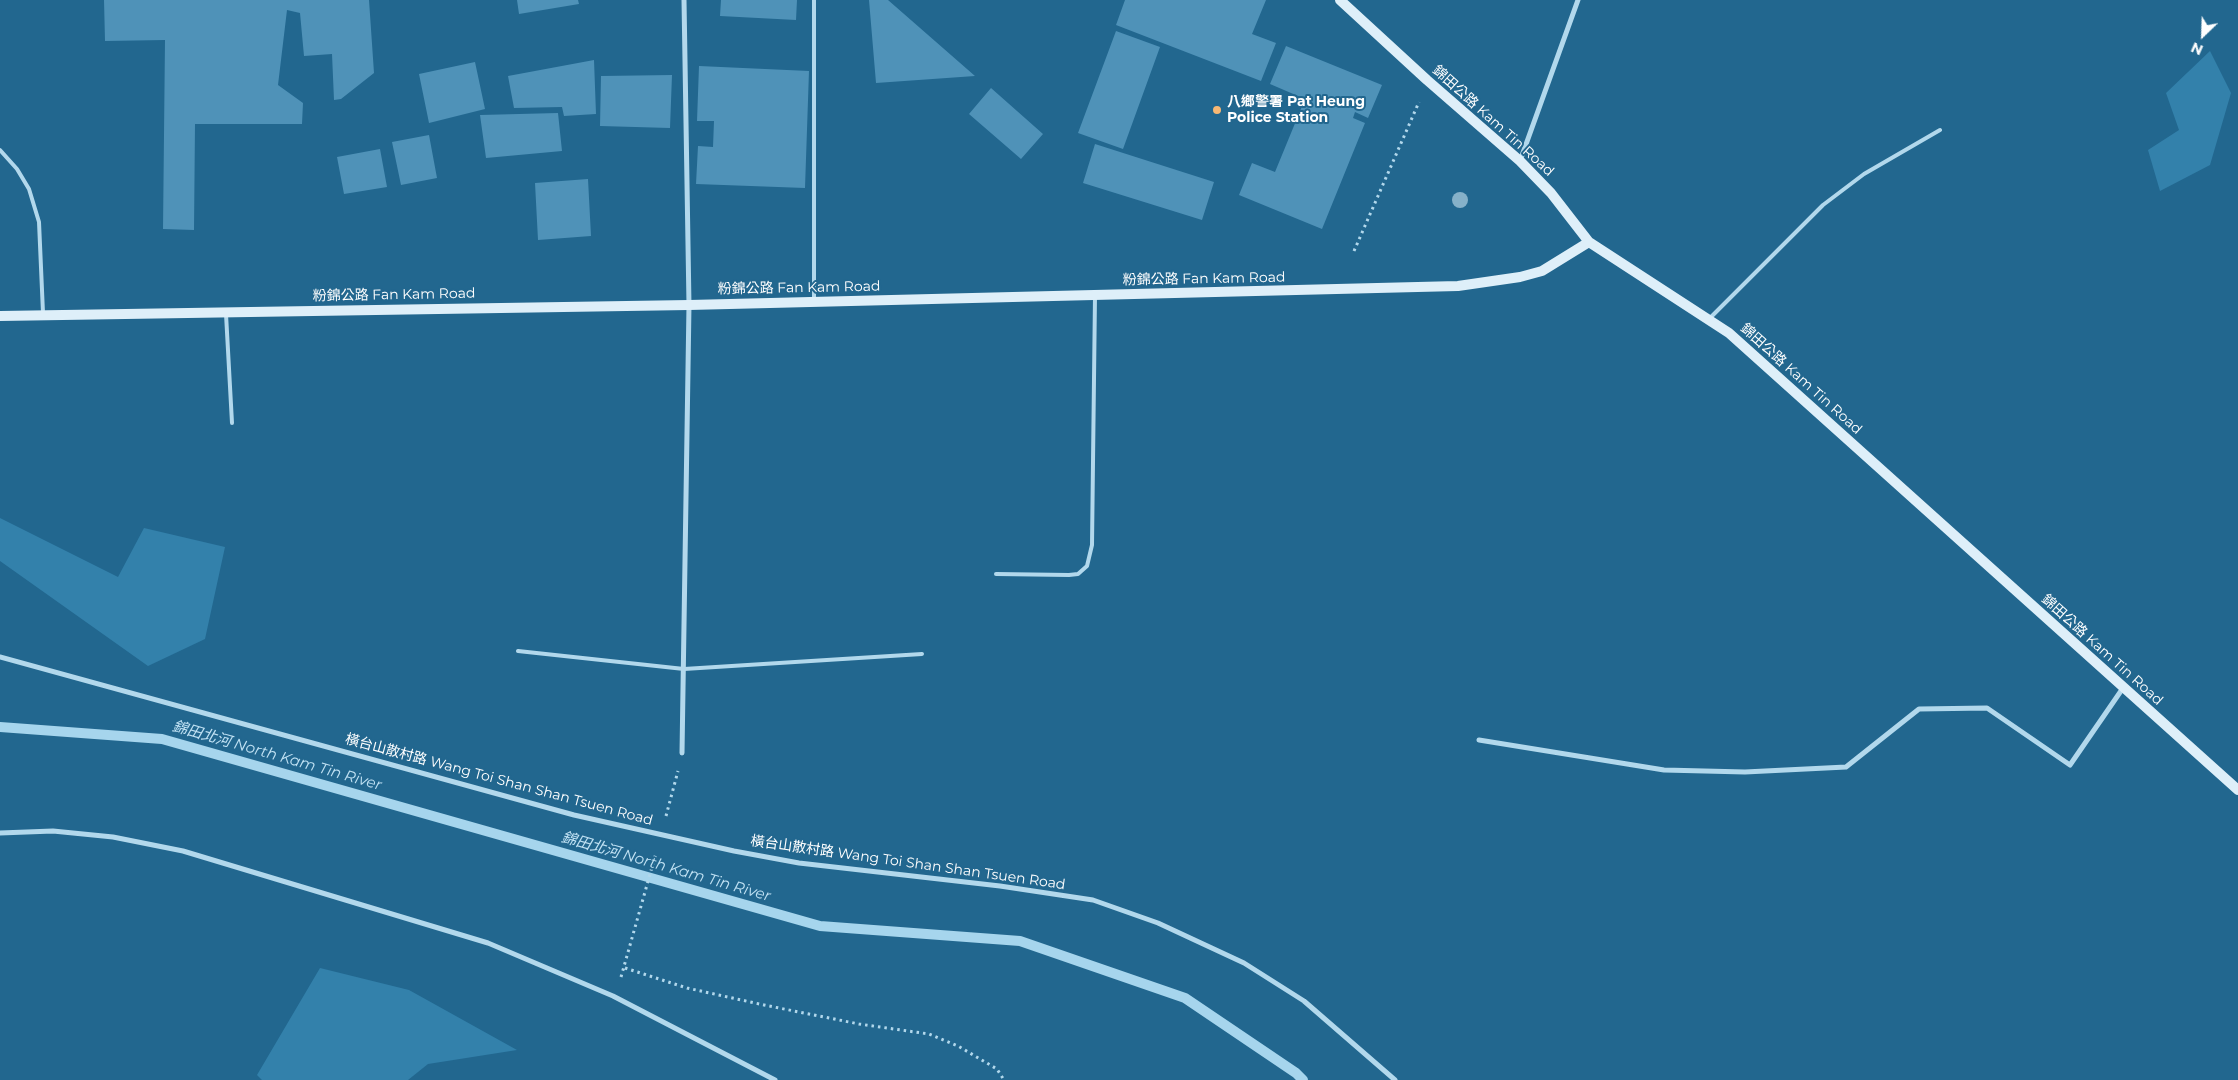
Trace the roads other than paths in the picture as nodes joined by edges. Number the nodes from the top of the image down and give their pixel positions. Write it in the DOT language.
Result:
graph roads {
  1 [pos="684,0"];
  2 [pos="814,0"];
  3 [pos="1340,0"];
  4 [pos="1578,0"];
  5 [pos="1940,130"];
  6 [pos="0,150"];
  7 [pos="1520,161"];
  8 [pos="1589,242"];
  9 [pos="1095,296"];
  10 [pos="814,302"];
  11 [pos="689,304"];
  12 [pos="226,312"];
  13 [pos="0,316"];
  14 [pos="44,316"];
  15 [pos="1708,319"];
  16 [pos="232,423"];
  17 [pos="996,574"];
  18 [pos="518,651"];
  19 [pos="922,654"];
  20 [pos="0,657"];
  21 [pos="684,669"];
  22 [pos="2124,688"];
  23 [pos="1479,740"];
  24 [pos="682,753"];
  25 [pos="2238,790"];
  26 [pos="0,833"];
  27 [pos="775,1080"];
  28 [pos="1395,1080"];
  1 -- 11 [label="street"];
  2 -- 10 [label="lane"];
  3 -- 7 [label="main road, 錦田公路 Kam Tin Road"];
  4 -- 7 [label="street"];
  5 -- 15 [label="lane"];
  6 -- 14 [label="lane"];
  7 -- 8 [label="main road, 錦田公路 Kam Tin Road"];
  8 -- 9 [label="main road, 粉錦公路 Fan Kam Road"];
  8 -- 15 [label="main road, 錦田公路 Kam Tin Road"];
  9 -- 10 [label="main road, 粉錦公路 Fan Kam Road"];
  9 -- 17 [label="lane"];
  10 -- 11 [label="main road, 粉錦公路 Fan Kam Road"];
  11 -- 12 [label="main road, 粉錦公路 Fan Kam Road"];
  11 -- 21 [label="street"];
  12 -- 14 [label="main road, 粉錦公路 Fan Kam Road"];
  12 -- 16 [label="lane"];
  13 -- 14 [label="main road, 粉錦公路 Fan Kam Road"];
  15 -- 22 [label="main road, 錦田公路 Kam Tin Road"];
  18 -- 21 [label="lane"];
  19 -- 21 [label="lane"];
  20 -- 28 [label="street, 橫台山散村路 Wang Toi Shan Shan Tsuen Road"];
  21 -- 24 [label="street"];
  22 -- 23 [label="street"];
  22 -- 25 [label="main road, 錦田公路 Kam Tin Road"];
  26 -- 27 [label="street"];
}
